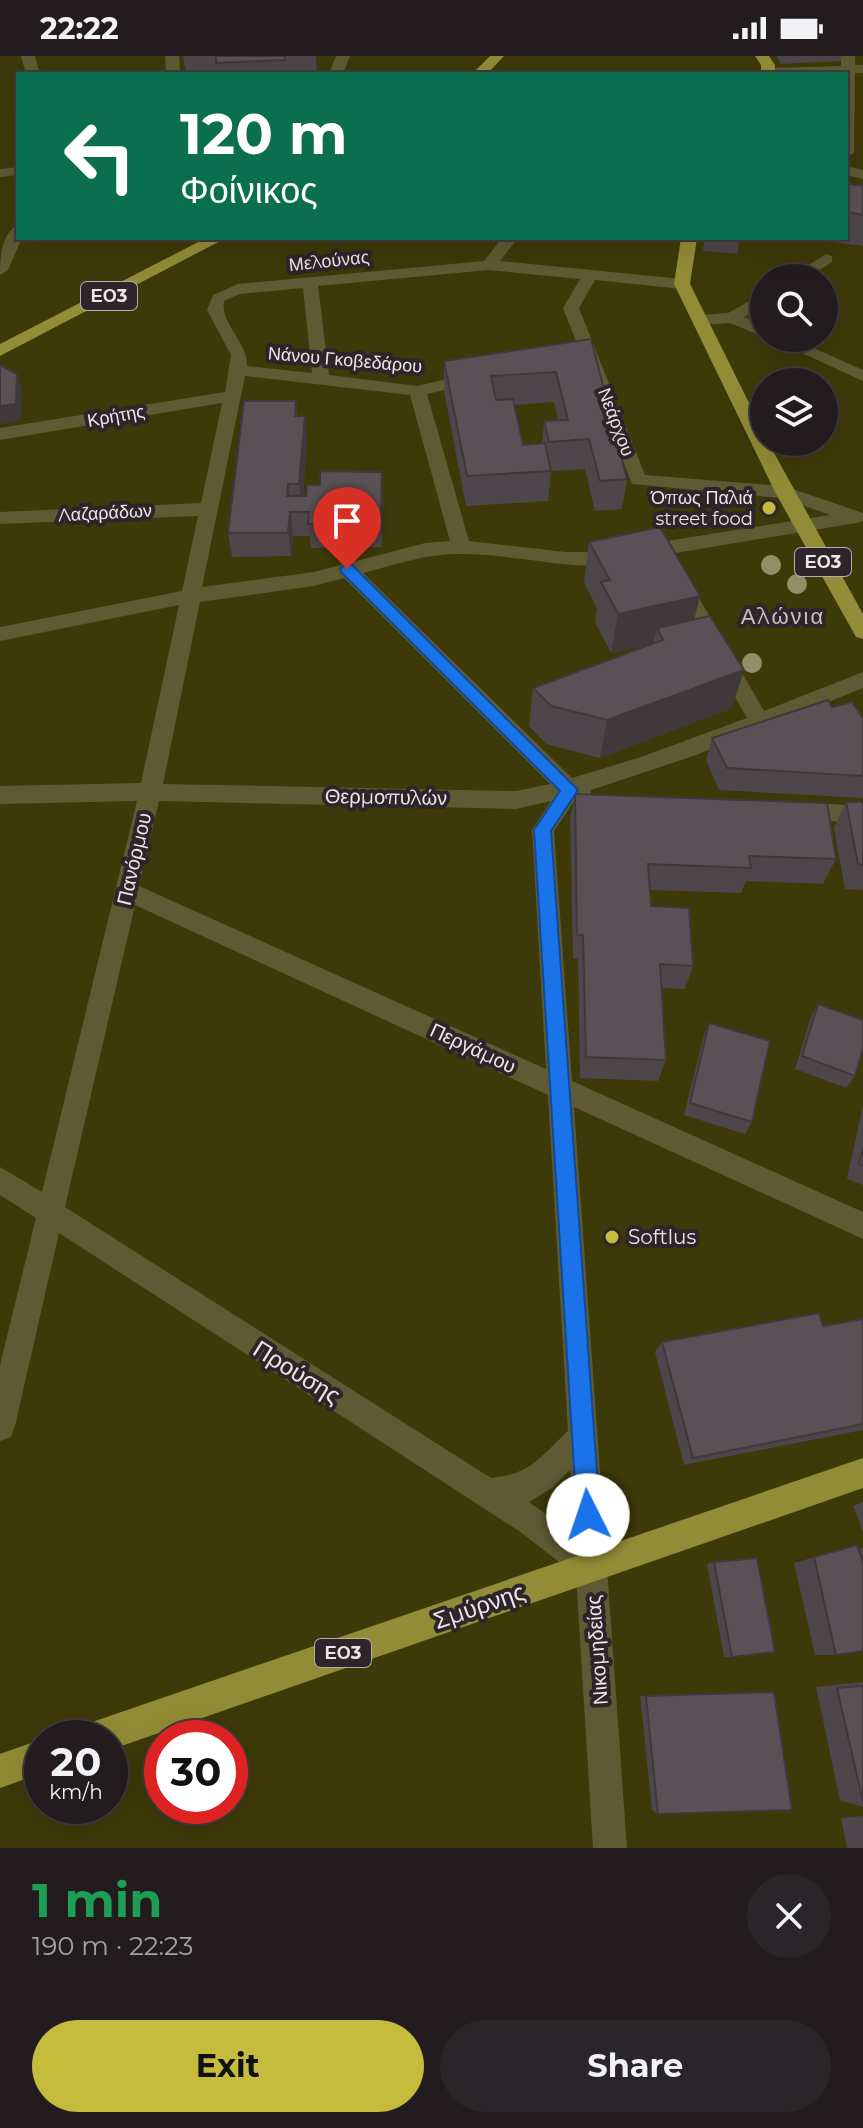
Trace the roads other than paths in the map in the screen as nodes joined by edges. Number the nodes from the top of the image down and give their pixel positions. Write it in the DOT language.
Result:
graph roads {
  1 [pos="497,56"];
  2 [pos="853,65"];
  3 [pos="481,72"];
  4 [pos="780,72"];
  5 [pos="852,152"];
  6 [pos="16,234"];
  7 [pos="214,240"];
  8 [pos="508,240"];
  9 [pos="689,240"];
  10 [pos="826,259"];
  11 [pos="818,264"];
  12 [pos="489,265"];
  13 [pos="0,270"];
  14 [pos="590,275"];
  15 [pos="310,283"];
  16 [pos="682,284"];
  17 [pos="219,296"];
  18 [pos="750,307"];
  19 [pos="732,318"];
  20 [pos="700,320"];
  21 [pos="750,326"];
  22 [pos="0,351"];
  23 [pos="809,352"];
  24 [pos="238,370"];
  25 [pos="488,375"];
  26 [pos="863,376"];
  27 [pos="321,379"];
  28 [pos="417,391"];
  29 [pos="232,396"];
  30 [pos="0,434"];
  31 [pos="784,492"];
  32 [pos="209,509"];
  33 [pos="0,518"];
  34 [pos="860,518"];
  35 [pos="802,525"];
  36 [pos="461,547"];
  37 [pos="661,548"];
  38 [pos="347,569"];
  39 [pos="191,596"];
  40 [pos="863,632"];
  41 [pos="0,634"];
  42 [pos="863,680"];
  43 [pos="759,720"];
  44 [pos="570,790"];
  45 [pos="150,792"];
  46 [pos="0,795"];
  47 [pos="602,799"];
  48 [pos="516,800"];
  49 [pos="770,810"];
  50 [pos="863,815"];
  51 [pos="543,830"];
  52 [pos="126,890"];
  53 [pos="560,1088"];
  54 [pos="0,1180"];
  55 [pos="50,1214"];
  56 [pos="863,1226"];
  57 [pos="0,1426"];
  58 [pos="583,1437"];
  59 [pos="863,1473"];
  60 [pos="489,1493"];
  61 [pos="592,1567"];
  62 [pos="128,1727"];
  63 [pos="24,1762"];
  64 [pos="0,1771"];
  65 [pos="610,1848"];
  1 -- 3 [label="main road"];
  2 -- 4 [label="street"];
  2 -- 5 [label="street"];
  6 -- 13 [label="street"];
  7 -- 22 [label="main road, ΕΟ3"];
  8 -- 12 [label="street"];
  9 -- 16 [label="main road"];
  10 -- 11 [label="street"];
  12 -- 14 [label="street, Μελούνας"];
  12 -- 15 [label="street, Μελούνας"];
  14 -- 16 [label="street, Μελούνας"];
  14 -- 31 [label="street, Νεάρχου"];
  15 -- 17 [label="street, Μελούνας"];
  15 -- 27 [label="street"];
  16 -- 20 [label="main road, ΕΟ3"];
  17 -- 24 [label="street, Πανόρμου"];
  18 -- 19 [label="street"];
  19 -- 20 [label="street"];
  19 -- 21 [label="street"];
  20 -- 31 [label="main road, ΕΟ3"];
  23 -- 26 [label="street"];
  24 -- 27 [label="street, Νάνου Γκοβεδάρου"];
  24 -- 29 [label="street, Πανόρμου"];
  25 -- 28 [label="street, Νάνου Γκοβεδάρου"];
  27 -- 28 [label="street, Νάνου Γκοβεδάρου"];
  28 -- 36 [label="street"];
  29 -- 30 [label="street, Κρήτης"];
  29 -- 32 [label="street, Πανόρμου"];
  31 -- 34 [label="street"];
  31 -- 35 [label="main road, ΕΟ3"];
  32 -- 33 [label="street, Λαζαράδων"];
  32 -- 39 [label="street, Πανόρμου"];
  34 -- 35 [label="street"];
  35 -- 37 [label="street"];
  35 -- 40 [label="main road, ΕΟ3"];
  36 -- 37 [label="street"];
  36 -- 38 [label="street"];
  37 -- 43 [label="street"];
  38 -- 39 [label="street"];
  38 -- 44 [label="street"];
  39 -- 41 [label="street"];
  39 -- 45 [label="street, Πανόρμου"];
  42 -- 43 [label="street, Θερμοπυλών"];
  43 -- 44 [label="street, Θερμοπυλών"];
  44 -- 47 [label="street"];
  44 -- 48 [label="street, Θερμοπυλών"];
  44 -- 51 [label="street"];
  45 -- 46 [label="street, Θερμοπυλών"];
  45 -- 48 [label="street, Θερμοπυλών"];
  45 -- 52 [label="street, Πανόρμου"];
  48 -- 51 [label="street"];
  49 -- 50 [label="street"];
  51 -- 53 [label="street, Νικομηδείας"];
  52 -- 53 [label="street, Περγάμου"];
  52 -- 55 [label="street, Πανόρμου"];
  53 -- 56 [label="street, Περγάμου"];
  53 -- 58 [label="street, Νικομηδείας"];
  54 -- 55 [label="street, Προύσης"];
  55 -- 57 [label="street, Πανόρμου"];
  55 -- 60 [label="street, Προύσης"];
  58 -- 60 [label="street"];
  58 -- 61 [label="street, Νικομηδείας"];
  59 -- 61 [label="main road, Σμύρνης / ΕΟ3"];
  60 -- 61 [label="street, Προύσης"];
  61 -- 62 [label="main road, Σμύρνης / ΕΟ3"];
  61 -- 65 [label="street, Νικομηδείας"];
  63 -- 64 [label="main road"];
}
